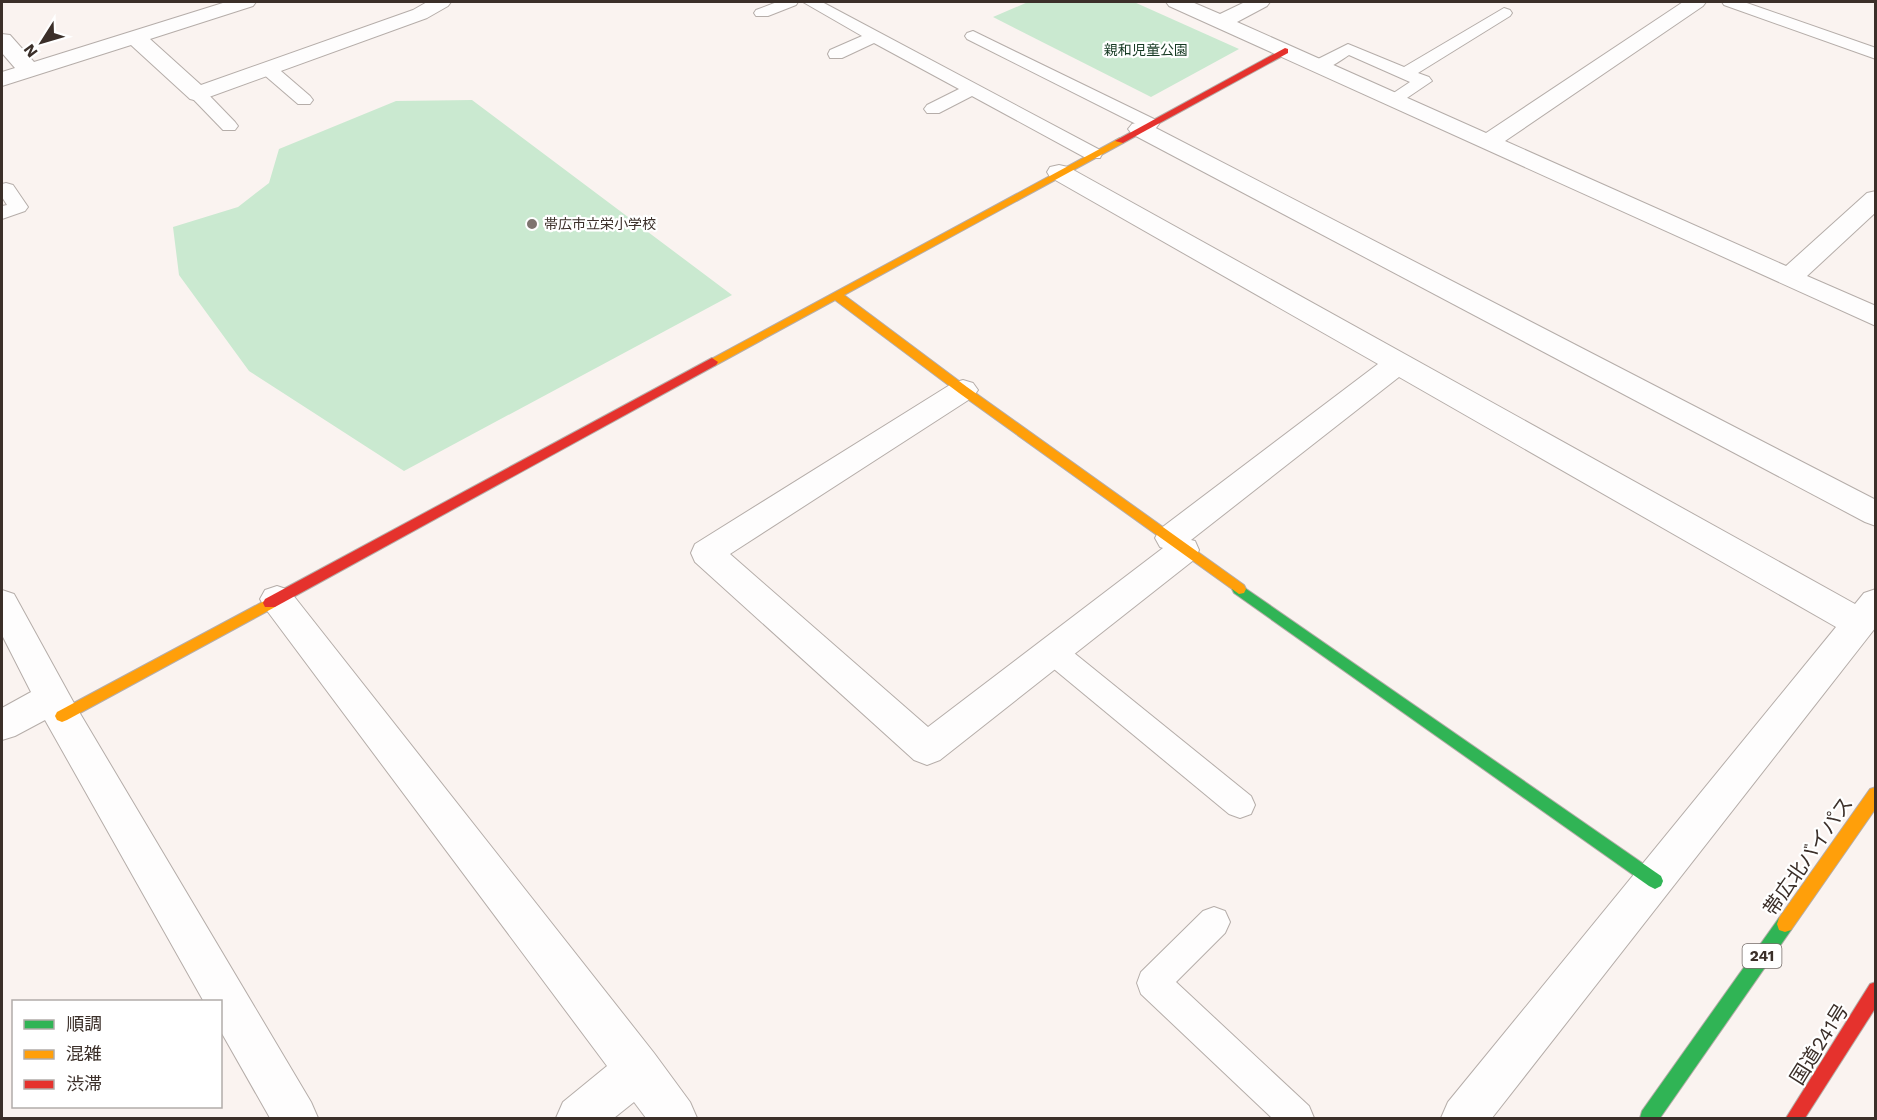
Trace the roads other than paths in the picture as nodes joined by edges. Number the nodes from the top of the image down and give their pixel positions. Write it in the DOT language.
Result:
graph roads {
  1 [pos="246,2"];
  2 [pos="441,2"];
  3 [pos="790,2"];
  4 [pos="811,2"];
  5 [pos="1176,2"];
  6 [pos="1260,2"];
  7 [pos="1696,2"];
  8 [pos="1730,2"];
  9 [pos="206,7"];
  10 [pos="762,13"];
  11 [pos="1504,13"];
  12 [pos="1221,22"];
  13 [pos="876,36"];
  14 [pos="974,36"];
  15 [pos="135,37"];
  16 [pos="2,40"];
  17 [pos="1285,51"];
  18 [pos="836,54"];
  19 [pos="1875,54"];
  20 [pos="1318,66"];
  21 [pos="268,69"];
  22 [pos="29,70"];
  23 [pos="1405,73"];
  24 [pos="2,79"];
  25 [pos="973,89"];
  26 [pos="198,94"];
  27 [pos="304,100"];
  28 [pos="1392,100"];
  29 [pos="933,109"];
  30 [pos="229,126"];
  31 [pos="1145,126"];
  32 [pos="1487,143"];
  33 [pos="1093,154"];
  34 [pos="1059,172"];
  35 [pos="6,189"];
  36 [pos="1875,198"];
  37 [pos="2,213"];
  38 [pos="1789,278"];
  39 [pos="836,294"];
  40 [pos="1875,317"];
  41 [pos="1398,363"];
  42 [pos="963,390"];
  43 [pos="1875,514"];
  44 [pos="1177,544"];
  45 [pos="277,599"];
  46 [pos="2,603"];
  47 [pos="1867,612"];
  48 [pos="1053,652"];
  49 [pos="58,707"];
  50 [pos="2,725"];
  51 [pos="1875,794"];
  52 [pos="1240,805"];
  53 [pos="1655,881"];
  54 [pos="1214,922"];
  55 [pos="1875,990"];
  56 [pos="638,1069"];
  57 [pos="295,1119"];
  58 [pos="579,1119"];
  59 [pos="674,1119"];
  60 [pos="1297,1119"];
  61 [pos="1464,1119"];
  62 [pos="1649,1119"];
  63 [pos="1795,1119"];
  1 -- 9 [label="street"];
  2 -- 21 [label="street"];
  3 -- 10 [label="lane"];
  4 -- 13 [label="lane"];
  5 -- 12 [label="street"];
  6 -- 12 [label="street"];
  7 -- 32 [label="street"];
  8 -- 19 [label="lane"];
  9 -- 15 [label="street"];
  11 -- 23 [label="lane"];
  12 -- 17 [label="street"];
  13 -- 18 [label="lane"];
  13 -- 25 [label="lane"];
  14 -- 31 [label="lane"];
  15 -- 22 [label="street"];
  15 -- 26 [label="street"];
  16 -- 22 [label="street"];
  17 -- 20 [label="street"];
  17 -- 31 [label="main road"];
  20 -- 23 [label="lane"];
  20 -- 28 [label="street"];
  21 -- 26 [label="street"];
  21 -- 27 [label="lane"];
  22 -- 24 [label="street"];
  23 -- 28 [label="lane"];
  25 -- 29 [label="lane"];
  25 -- 33 [label="lane"];
  26 -- 30 [label="lane"];
  28 -- 32 [label="street"];
  31 -- 33 [label="main road"];
  31 -- 43 [label="street"];
  32 -- 38 [label="street"];
  33 -- 34 [label="main road"];
  34 -- 39 [label="main road"];
  34 -- 41 [label="street"];
  35 -- 37 [label="lane"];
  36 -- 38 [label="street"];
  38 -- 40 [label="street"];
  39 -- 42 [label="main road"];
  39 -- 45 [label="main road"];
  41 -- 44 [label="street"];
  41 -- 47 [label="street"];
  42 -- 44 [label="main road"];
  42 -- 48 [label="street"];
  44 -- 48 [label="street"];
  44 -- 53 [label="main road"];
  45 -- 49 [label="main road"];
  45 -- 56 [label="street"];
  46 -- 49 [label="street"];
  47 -- 53 [label="street"];
  48 -- 52 [label="lane"];
  49 -- 50 [label="street"];
  49 -- 57 [label="street"];
  51 -- 62 [label="main road, 帯広北バイパス / 241"];
  53 -- 61 [label="street"];
  54 -- 60 [label="lane"];
  55 -- 63 [label="main road, 国道241号"];
  56 -- 58 [label="street"];
  56 -- 59 [label="street"];
}
